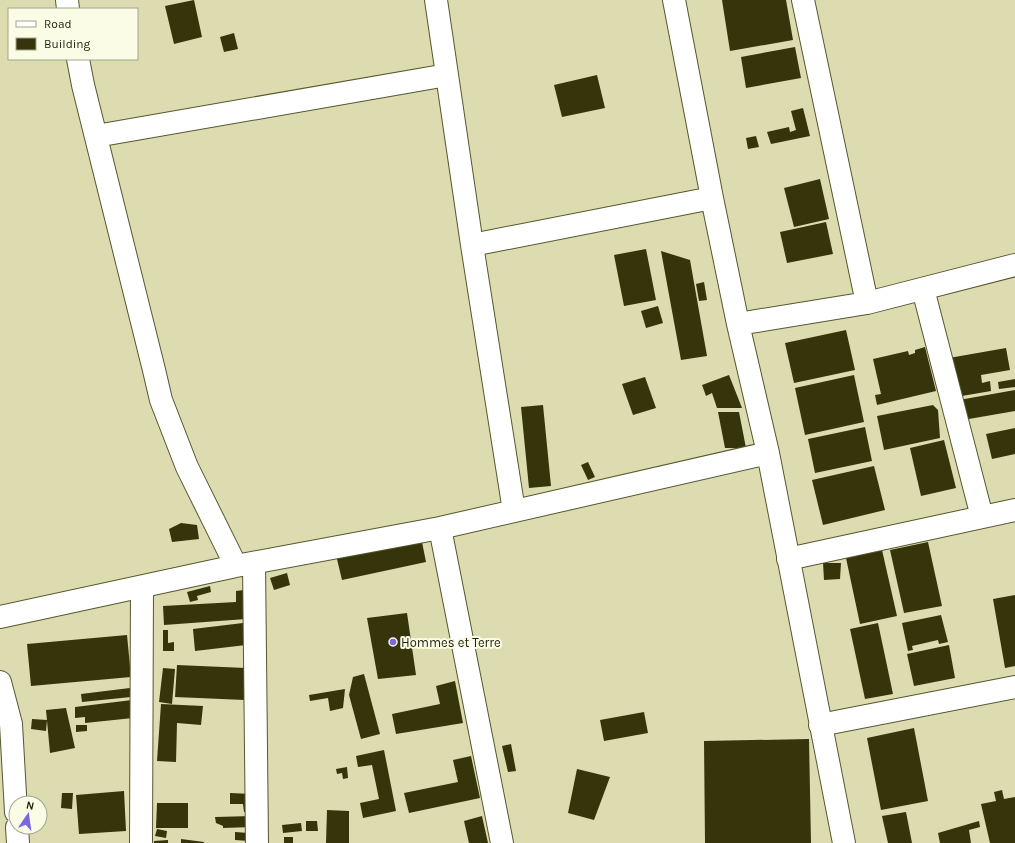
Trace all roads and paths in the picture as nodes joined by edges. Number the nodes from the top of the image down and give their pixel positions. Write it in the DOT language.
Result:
graph roads {
  1 [pos="436,0"];
  2 [pos="674,0"];
  3 [pos="803,0"];
  4 [pos="78,60"];
  5 [pos="447,75"];
  6 [pos="96,136"];
  7 [pos="712,198"];
  8 [pos="472,245"];
  9 [pos="1015,265"];
  10 [pos="924,288"];
  11 [pos="867,303"];
  12 [pos="738,324"];
  13 [pos="768,452"];
  14 [pos="1015,510"];
  15 [pos="514,511"];
  16 [pos="982,517"];
  17 [pos="440,528"];
  18 [pos="788,559"];
  19 [pos="245,564"];
  20 [pos="142,586"];
  21 [pos="0,617"];
  22 [pos="0,682"];
  23 [pos="1015,686"];
  24 [pos="820,725"];
  25 [pos="15,795"];
  26 [pos="141,843"];
  27 [pos="257,843"];
  28 [pos="502,843"];
  29 [pos="844,843"];
  1 -- 5 [label="street"];
  2 -- 7 [label="street"];
  3 -- 11 [label="street"];
  4 -- 6 [label="street"];
  5 -- 6 [label="street"];
  5 -- 8 [label="street"];
  6 -- 19 [label="street"];
  7 -- 8 [label="street"];
  7 -- 12 [label="street"];
  8 -- 15 [label="street"];
  9 -- 10 [label="street"];
  10 -- 11 [label="street"];
  10 -- 16 [label="street"];
  11 -- 12 [label="street"];
  12 -- 13 [label="street"];
  13 -- 15 [label="street"];
  13 -- 18 [label="street"];
  14 -- 16 [label="street"];
  15 -- 17 [label="street"];
  16 -- 18 [label="street"];
  17 -- 19 [label="street"];
  17 -- 28 [label="street"];
  18 -- 24 [label="street"];
  19 -- 20 [label="street"];
  19 -- 27 [label="street"];
  20 -- 21 [label="street"];
  20 -- 26 [label="street"];
  22 -- 25 [label="street"];
  23 -- 24 [label="street"];
  24 -- 29 [label="street"];
}
